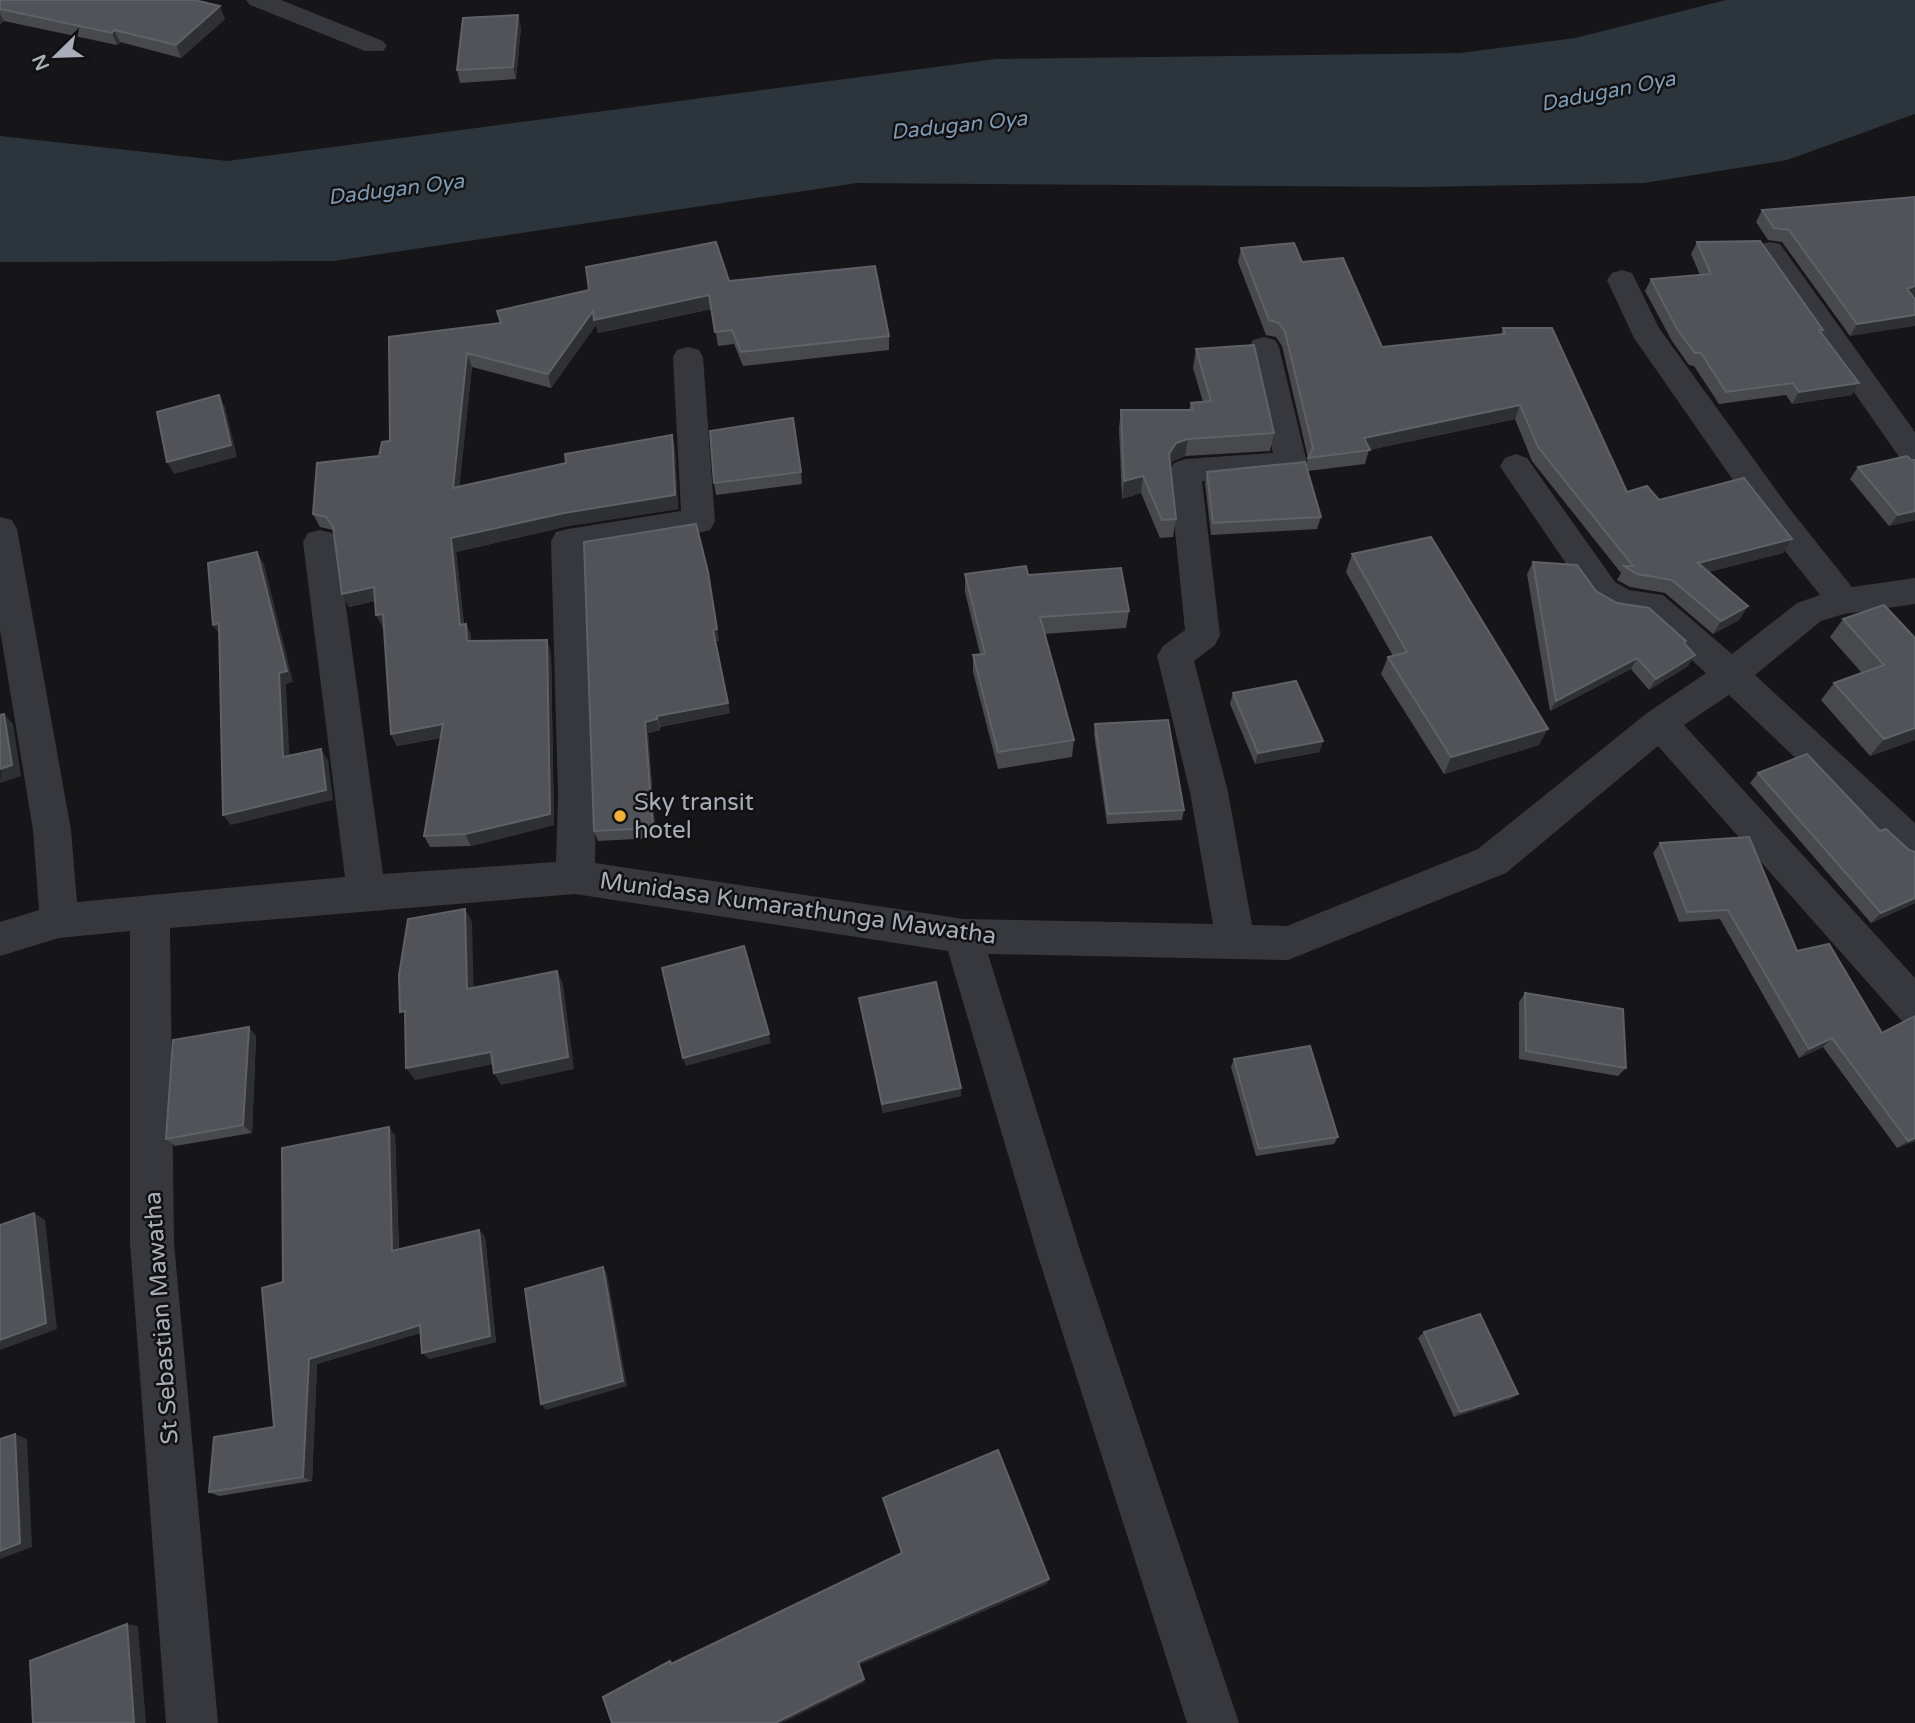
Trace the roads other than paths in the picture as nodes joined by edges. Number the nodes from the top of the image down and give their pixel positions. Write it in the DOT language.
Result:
graph roads {
  1 [pos="259,0"];
  2 [pos="374,46"];
  3 [pos="1770,251"];
  4 [pos="1622,280"];
  5 [pos="1264,347"];
  6 [pos="688,357"];
  7 [pos="1915,456"];
  8 [pos="1516,466"];
  9 [pos="0,530"];
  10 [pos="320,542"];
  11 [pos="1915,591"];
  12 [pos="1844,601"];
  13 [pos="1732,674"];
  14 [pos="1660,723"];
  15 [pos="1915,847"];
  16 [pos="575,877"];
  17 [pos="366,892"];
  18 [pos="150,912"];
  19 [pos="58,922"];
  20 [pos="963,936"];
  21 [pos="0,939"];
  22 [pos="1236,943"];
  23 [pos="1915,1007"];
  24 [pos="192,1723"];
  25 [pos="1213,1723"];
  1 -- 2 [label="street"];
  3 -- 7 [label="street"];
  4 -- 12 [label="street"];
  5 -- 22 [label="street"];
  6 -- 16 [label="street"];
  8 -- 13 [label="street"];
  9 -- 19 [label="street"];
  10 -- 17 [label="street"];
  11 -- 12 [label="street, Munidasa Kumarathunga Mawatha"];
  12 -- 13 [label="street, Munidasa Kumarathunga Mawatha"];
  13 -- 14 [label="street, Munidasa Kumarathunga Mawatha"];
  13 -- 15 [label="street"];
  14 -- 22 [label="street, Munidasa Kumarathunga Mawatha"];
  14 -- 23 [label="street"];
  16 -- 17 [label="street, Munidasa Kumarathunga Mawatha"];
  16 -- 20 [label="street, Munidasa Kumarathunga Mawatha"];
  17 -- 18 [label="street, Munidasa Kumarathunga Mawatha"];
  18 -- 19 [label="street, Munidasa Kumarathunga Mawatha"];
  18 -- 24 [label="street, St Sebastian Mawatha"];
  19 -- 21 [label="street, Munidasa Kumarathunga Mawatha"];
  20 -- 22 [label="street, Munidasa Kumarathunga Mawatha"];
  20 -- 25 [label="street"];
}
